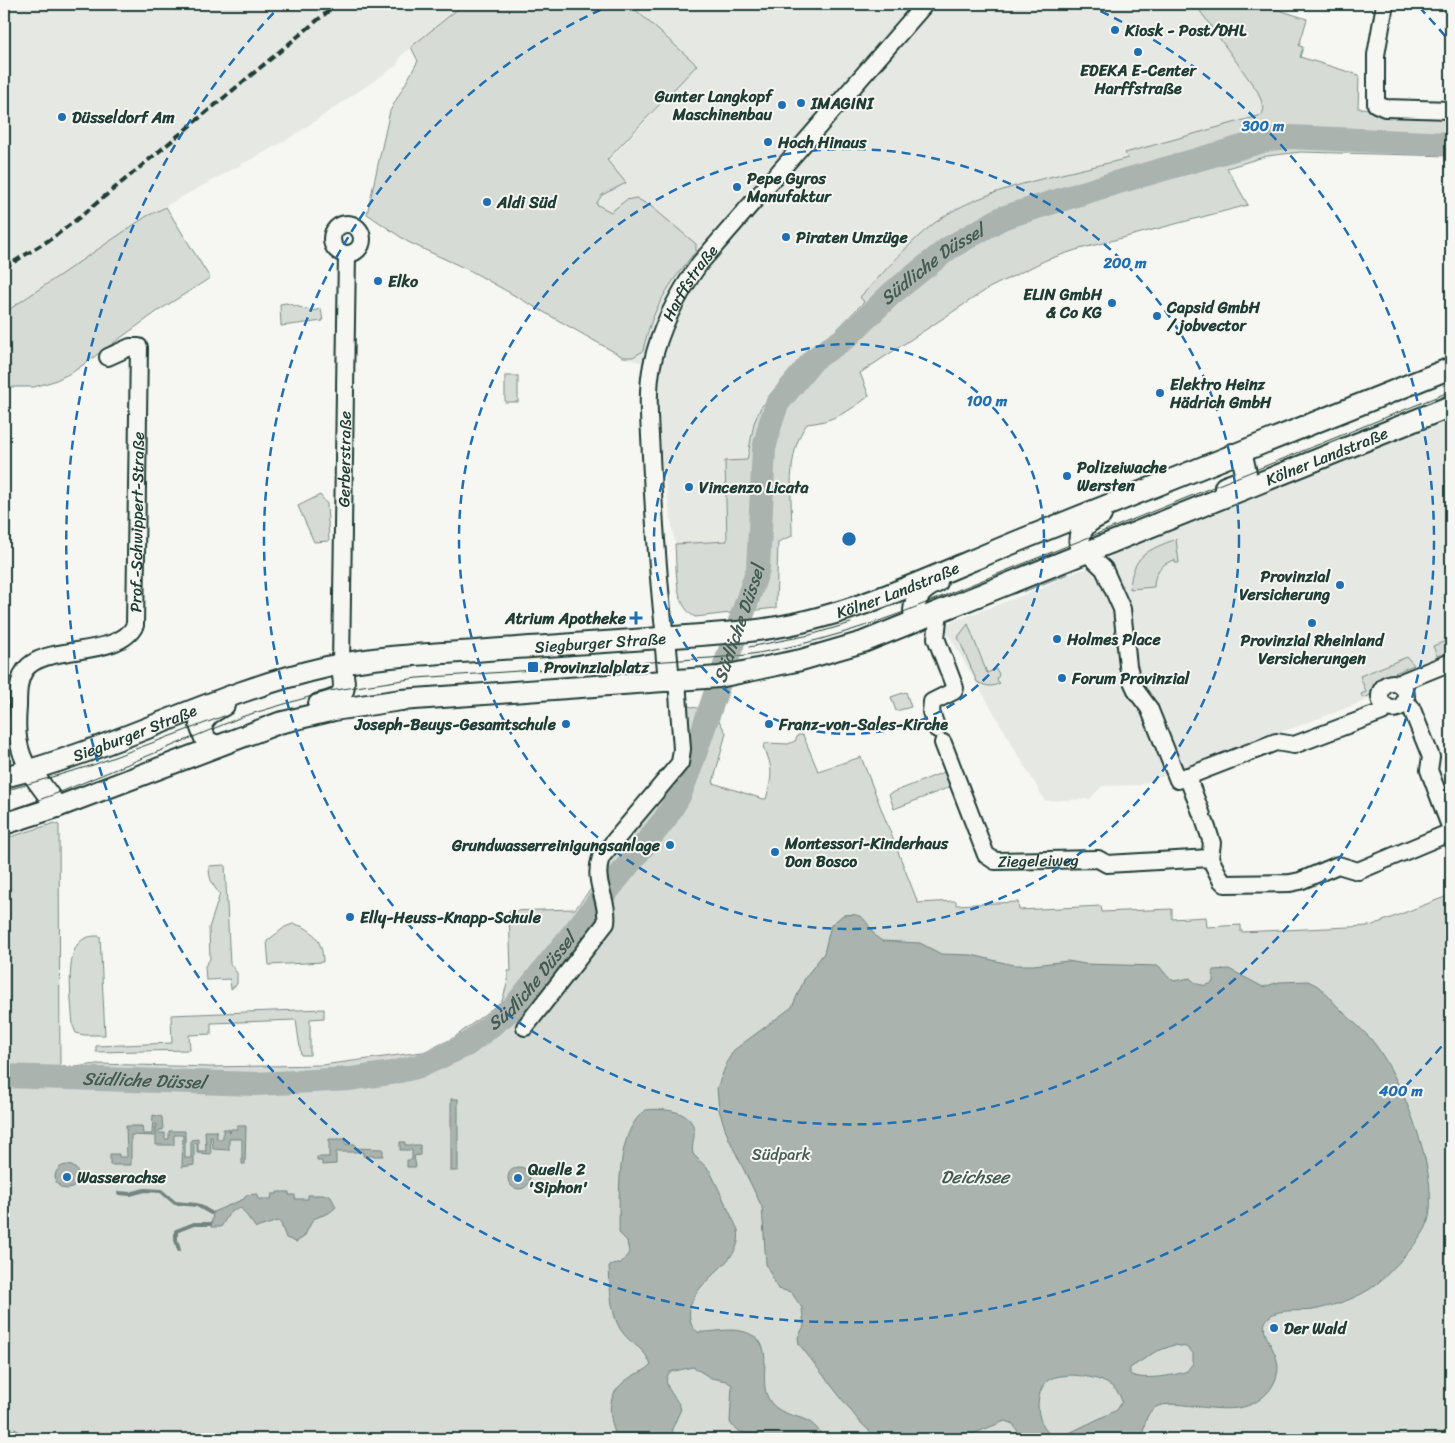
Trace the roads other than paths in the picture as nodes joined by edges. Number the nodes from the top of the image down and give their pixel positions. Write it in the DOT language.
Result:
graph roads {
  1 [pos="925,4"];
  2 [pos="1385,4"];
  3 [pos="1451,110"];
  4 [pos="346,254"];
  5 [pos="108,357"];
  6 [pos="1451,368"];
  7 [pos="1451,406"];
  8 [pos="1233,454"];
  9 [pos="1119,501"];
  10 [pos="1202,506"];
  11 [pos="1116,541"];
  12 [pos="1088,553"];
  13 [pos="955,568"];
  14 [pos="1104,569"];
  15 [pos="939,612"];
  16 [pos="920,619"];
  17 [pos="665,638"];
  18 [pos="936,638"];
  19 [pos="1451,662"];
  20 [pos="342,664"];
  21 [pos="673,680"];
  22 [pos="1401,686"];
  23 [pos="236,692"];
  24 [pos="1404,703"];
  25 [pos="1386,706"];
  26 [pos="307,716"];
  27 [pos="217,746"];
  28 [pos="30,769"];
  29 [pos="4,777"];
  30 [pos="1182,778"];
  31 [pos="57,807"];
  32 [pos="4,824"];
  33 [pos="1451,831"];
  34 [pos="1210,858"];
  35 [pos="525,1027"];
  1 -- 17 [label="street, Harffstraße"];
  2 -- 3 [label="street"];
  4 -- 20 [label="street, Gerberstraße"];
  5 -- 28 [label="street, Prof.-Schwippert-Straße"];
  6 -- 8 [label="main road, Kölner Landstraße"];
  7 -- 10 [label="main road, Kölner Landstraße"];
  8 -- 9 [label="main road, Kölner Landstraße"];
  8 -- 10 [label="main road, Kölner Landstraße"];
  9 -- 12 [label="main road, Kölner Landstraße"];
  9 -- 13 [label="main road, Kölner Landstraße"];
  10 -- 11 [label="main road, Kölner Landstraße"];
  11 -- 12 [label="main road, Kölner Landstraße"];
  11 -- 14 [label="street"];
  12 -- 14 [label="street"];
  12 -- 15 [label="main road, Kölner Landstraße"];
  13 -- 16 [label="main road"];
  13 -- 17 [label="main road, Kölner Landstraße"];
  14 -- 30 [label="street"];
  15 -- 16 [label="main road, Kölner Landstraße"];
  15 -- 18 [label="street"];
  16 -- 18 [label="street"];
  16 -- 21 [label="main road, Kölner Landstraße"];
  17 -- 20 [label="main road, Siegburger Straße"];
  17 -- 21 [label="main road, Siegburger Straße"];
  18 -- 34 [label="street, Ziegeleiweg"];
  19 -- 22 [label="street"];
  20 -- 23 [label="main road, Siegburger Straße"];
  20 -- 26 [label="main road, Siegburger Straße"];
  21 -- 26 [label="main road, Siegburger Straße"];
  21 -- 35 [label="street, Siegburger Straße"];
  22 -- 24 [label="street"];
  22 -- 25 [label="street"];
  23 -- 27 [label="main road, Siegburger Straße"];
  23 -- 28 [label="main road, Siegburger Straße"];
  24 -- 25 [label="street"];
  24 -- 33 [label="street"];
  25 -- 30 [label="street"];
  26 -- 27 [label="main road, Siegburger Straße"];
  27 -- 31 [label="main road, Siegburger Straße"];
  28 -- 29 [label="main road, Siegburger Straße"];
  28 -- 31 [label="main road"];
  30 -- 34 [label="street"];
  31 -- 32 [label="main road, Siegburger Straße"];
  33 -- 34 [label="street"];
}
